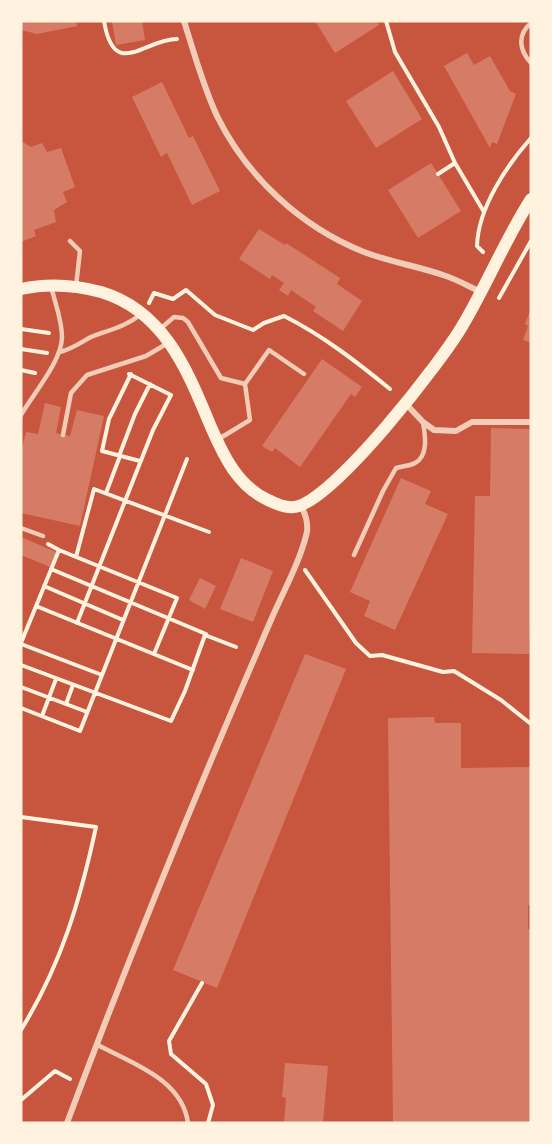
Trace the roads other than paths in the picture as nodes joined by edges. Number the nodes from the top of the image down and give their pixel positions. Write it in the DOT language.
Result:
graph roads {
  1 [pos="184,21"];
  2 [pos="531,23"];
  3 [pos="531,63"];
  4 [pos="531,199"];
  5 [pos="70,241"];
  6 [pos="51,285"];
  7 [pos="76,286"];
  8 [pos="21,289"];
  9 [pos="481,292"];
  10 [pos="145,309"];
  11 [pos="160,329"];
  12 [pos="170,341"];
  13 [pos="60,352"];
  14 [pos="304,374"];
  15 [pos="244,384"];
  16 [pos="405,403"];
  17 [pos="21,415"];
  18 [pos="423,422"];
  19 [pos="531,422"];
  20 [pos="63,435"];
  21 [pos="217,440"];
  22 [pos="301,506"];
  23 [pos="21,528"];
  24 [pos="43,536"];
  25 [pos="354,555"];
  26 [pos="98,1046"];
  27 [pos="67,1123"];
  28 [pos="188,1123"];
  1 -- 9 [label="street"];
  2 -- 3 [label="lane"];
  4 -- 9 [label="main road"];
  5 -- 7 [label="lane"];
  6 -- 7 [label="main road"];
  6 -- 8 [label="main road"];
  6 -- 13 [label="lane"];
  7 -- 10 [label="main road"];
  9 -- 16 [label="main road"];
  10 -- 11 [label="main road"];
  10 -- 13 [label="lane"];
  11 -- 12 [label="main road"];
  11 -- 15 [label="lane"];
  12 -- 20 [label="lane"];
  12 -- 21 [label="main road"];
  13 -- 17 [label="lane"];
  14 -- 15 [label="lane"];
  15 -- 21 [label="lane"];
  16 -- 18 [label="street"];
  16 -- 22 [label="main road"];
  18 -- 19 [label="street"];
  18 -- 25 [label="lane"];
  21 -- 22 [label="main road"];
  22 -- 26 [label="street"];
  23 -- 24 [label="lane"];
  26 -- 27 [label="street"];
  26 -- 28 [label="lane"];
}
